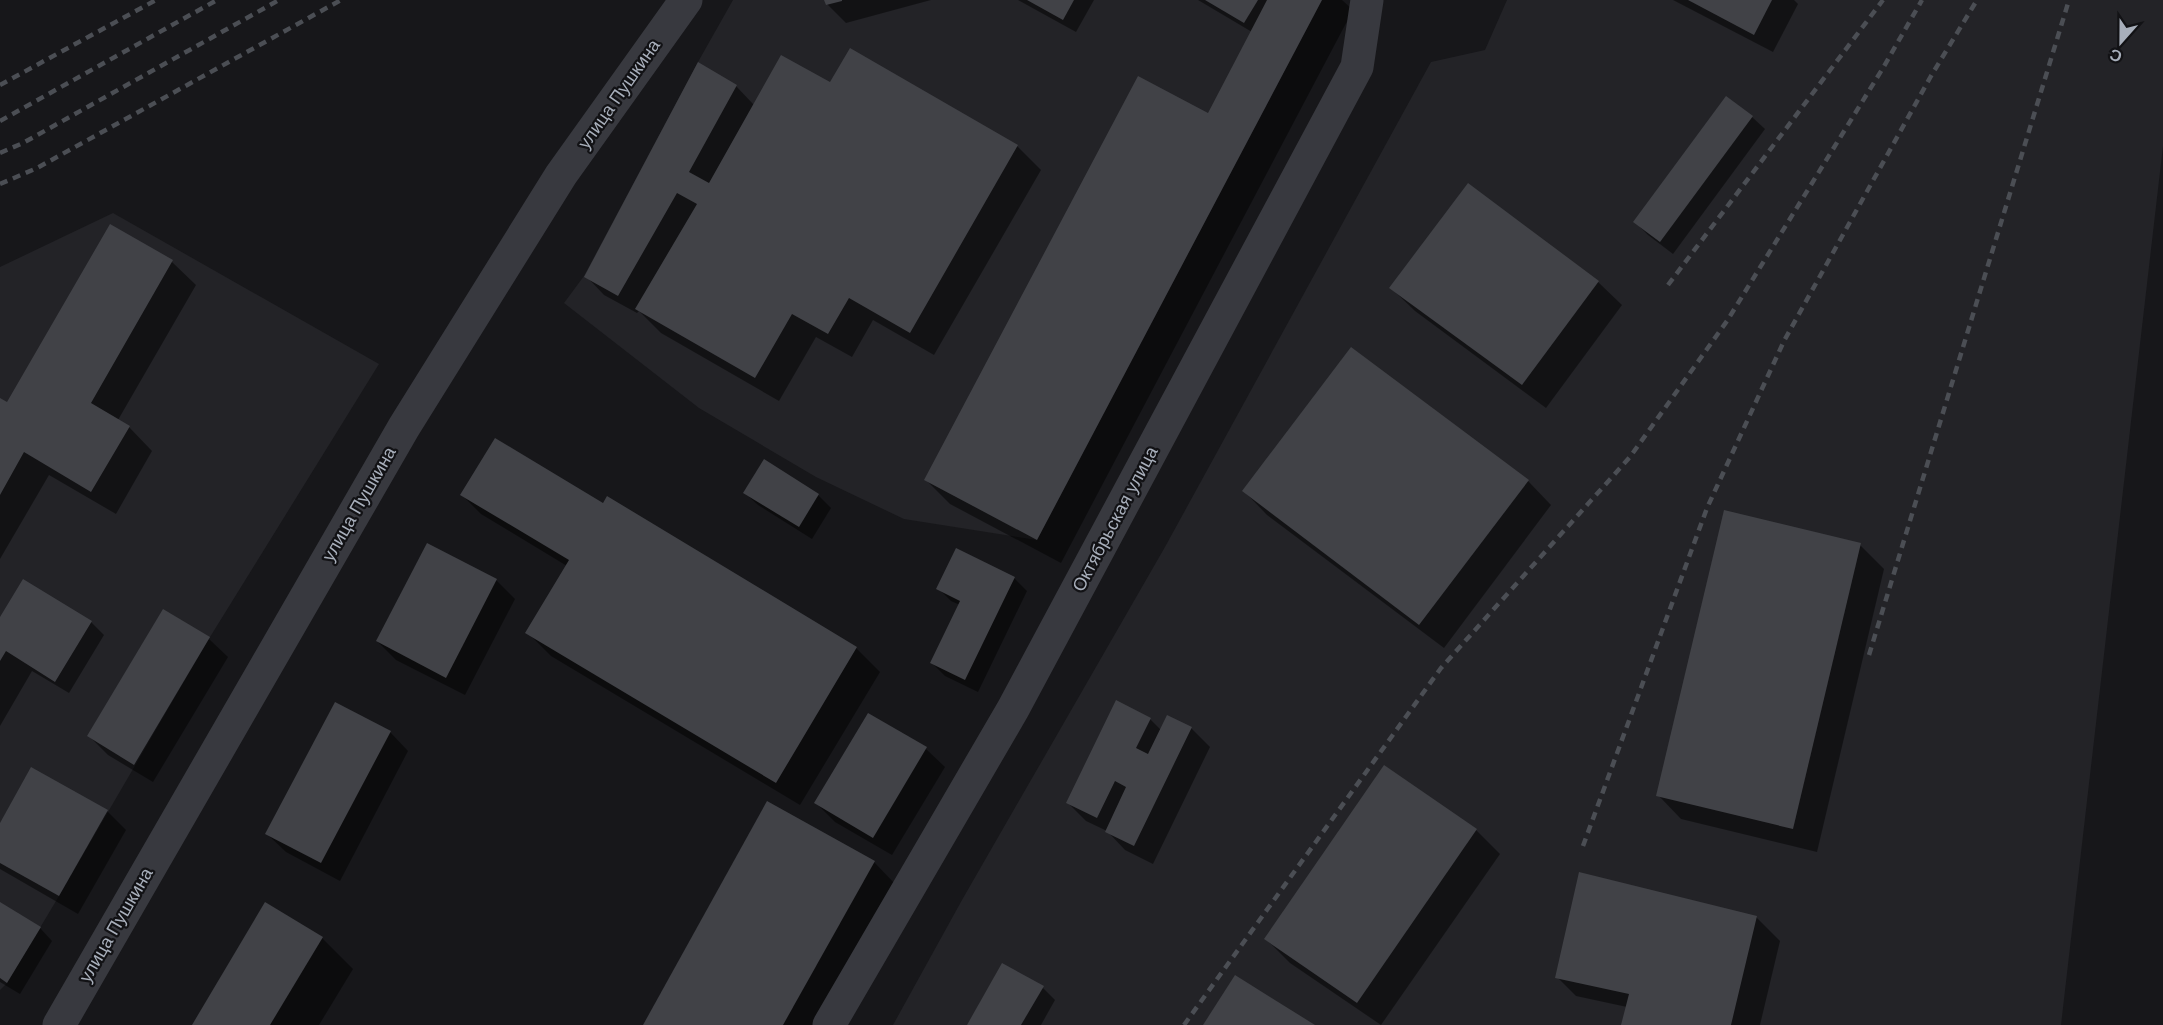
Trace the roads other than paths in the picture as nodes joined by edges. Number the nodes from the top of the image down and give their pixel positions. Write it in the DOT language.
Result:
graph roads {
  1 [pos="686,0"];
  2 [pos="1367,0"];
  3 [pos="59,1025"];
  4 [pos="829,1025"];
  1 -- 3 [label="street, улица Пушкина"];
  2 -- 4 [label="street, Октябрьская улица"];
}
